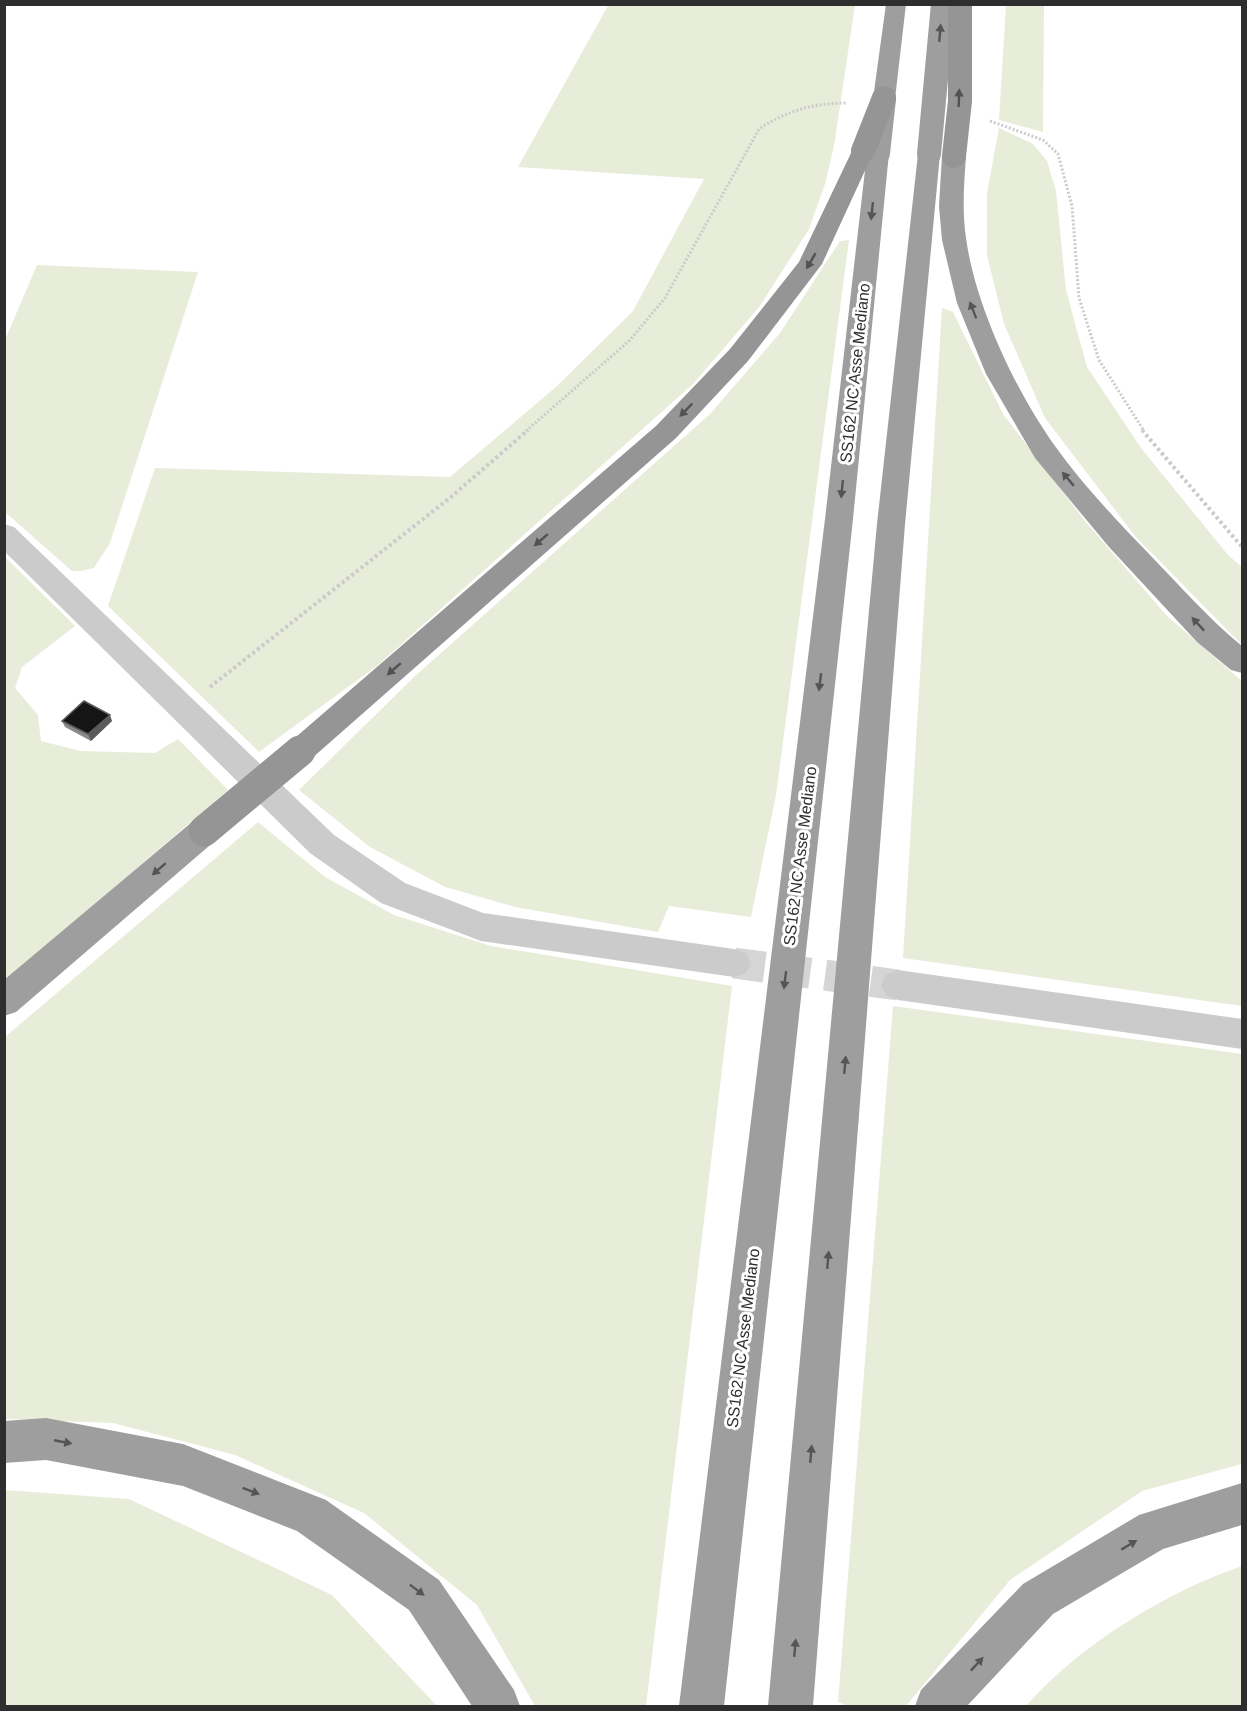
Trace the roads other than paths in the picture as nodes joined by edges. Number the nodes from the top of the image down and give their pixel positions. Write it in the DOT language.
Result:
graph roads {
  1 [pos="896,4"];
  2 [pos="943,4"];
  3 [pos="960,4"];
  4 [pos="870,152"];
  5 [pos="942,155"];
  6 [pos="4,534"];
  7 [pos="1242,662"];
  8 [pos="734,963"];
  9 [pos="898,985"];
  10 [pos="4,1001"];
  11 [pos="1242,1034"];
  12 [pos="4,1442"];
  13 [pos="1242,1504"];
  14 [pos="498,1707"];
  15 [pos="700,1707"];
  16 [pos="790,1707"];
  17 [pos="937,1707"];
  1 -- 4 [label="highway, SS162 NC Asse Mediano, bridge"];
  5 -- 2 [label="highway, one-way, bridge"];
  5 -- 3 [label="highway, one-way, bridge"];
  4 -- 10 [label="highway, one-way, bridge"];
  4 -- 15 [label="highway, SS162 NC Asse Mediano, one-way"];
  7 -- 5 [label="highway, one-way"];
  16 -- 5 [label="highway, one-way"];
  6 -- 8 [label="street"];
  9 -- 11 [label="street"];
  12 -- 14 [label="highway, one-way"];
  17 -- 13 [label="highway, one-way"];
}
